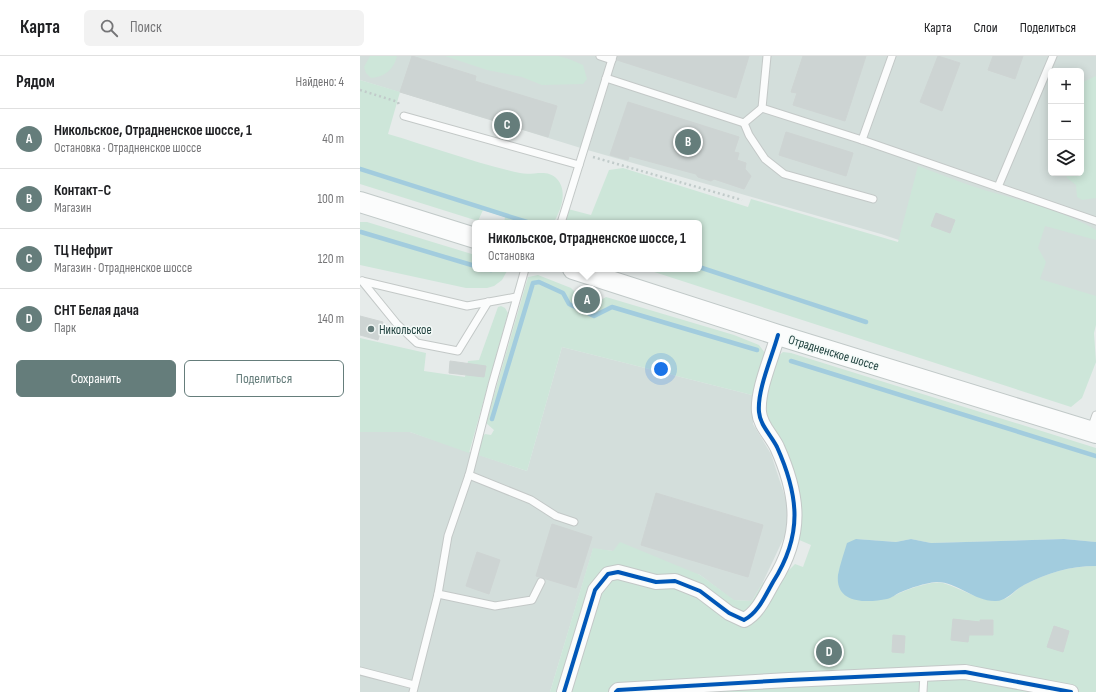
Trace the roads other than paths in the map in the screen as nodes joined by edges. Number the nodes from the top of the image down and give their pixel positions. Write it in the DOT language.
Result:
graph roads {
  1 [pos="600,56"];
  2 [pos="767,56"];
  3 [pos="892,56"];
  4 [pos="1053,56"];
  5 [pos="612,58"];
  6 [pos="606,78"];
  7 [pos="762,108"];
  8 [pos="404,116"];
  9 [pos="744,123"];
  10 [pos="862,140"];
  11 [pos="579,165"];
  12 [pos="998,187"];
  13 [pos="873,199"];
  14 [pos="360,202"];
  15 [pos="562,220"];
  16 [pos="1096,221"];
  17 [pos="472,237"];
  18 [pos="524,272"];
  19 [pos="581,272"];
  20 [pos="361,280"];
  21 [pos="516,297"];
  22 [pos="488,302"];
  23 [pos="778,335"];
  24 [pos="1094,427"];
  25 [pos="469,476"];
  26 [pos="574,522"];
  27 [pos="541,582"];
  28 [pos="438,594"];
  29 [pos="360,671"];
  30 [pos="924,674"];
  31 [pos="786,686"];
  32 [pos="413,689"];
  33 [pos="564,692"];
  34 [pos="616,692"];
  35 [pos="923,692"];
  36 [pos="1071,692"];
  1 -- 5 [label="lane"];
  2 -- 7 [label="lane"];
  3 -- 10 [label="lane"];
  4 -- 12 [label="lane"];
  5 -- 6 [label="lane"];
  6 -- 9 [label="lane"];
  6 -- 11 [label="lane"];
  7 -- 9 [label="lane"];
  7 -- 10 [label="lane"];
  8 -- 11 [label="lane"];
  9 -- 13 [label="lane"];
  10 -- 12 [label="lane"];
  11 -- 15 [label="lane"];
  12 -- 16 [label="lane"];
  14 -- 17 [label="main road"];
  18 -- 21 [label="lane"];
  19 -- 23 [label="main road, Отрадненское шоссе"];
  20 -- 22 [label="lane"];
  20 -- 22 [label="lane"];
  21 -- 22 [label="lane"];
  21 -- 25 [label="lane"];
  23 -- 24 [label="main road, Отрадненское шоссе"];
  23 -- 33 [label="street"];
  25 -- 26 [label="lane"];
  25 -- 28 [label="lane"];
  27 -- 28 [label="lane"];
  28 -- 32 [label="lane"];
  29 -- 32 [label="lane"];
  30 -- 31 [label="street"];
  30 -- 35 [label="lane"];
  30 -- 36 [label="street"];
  31 -- 34 [label="street"];
}
